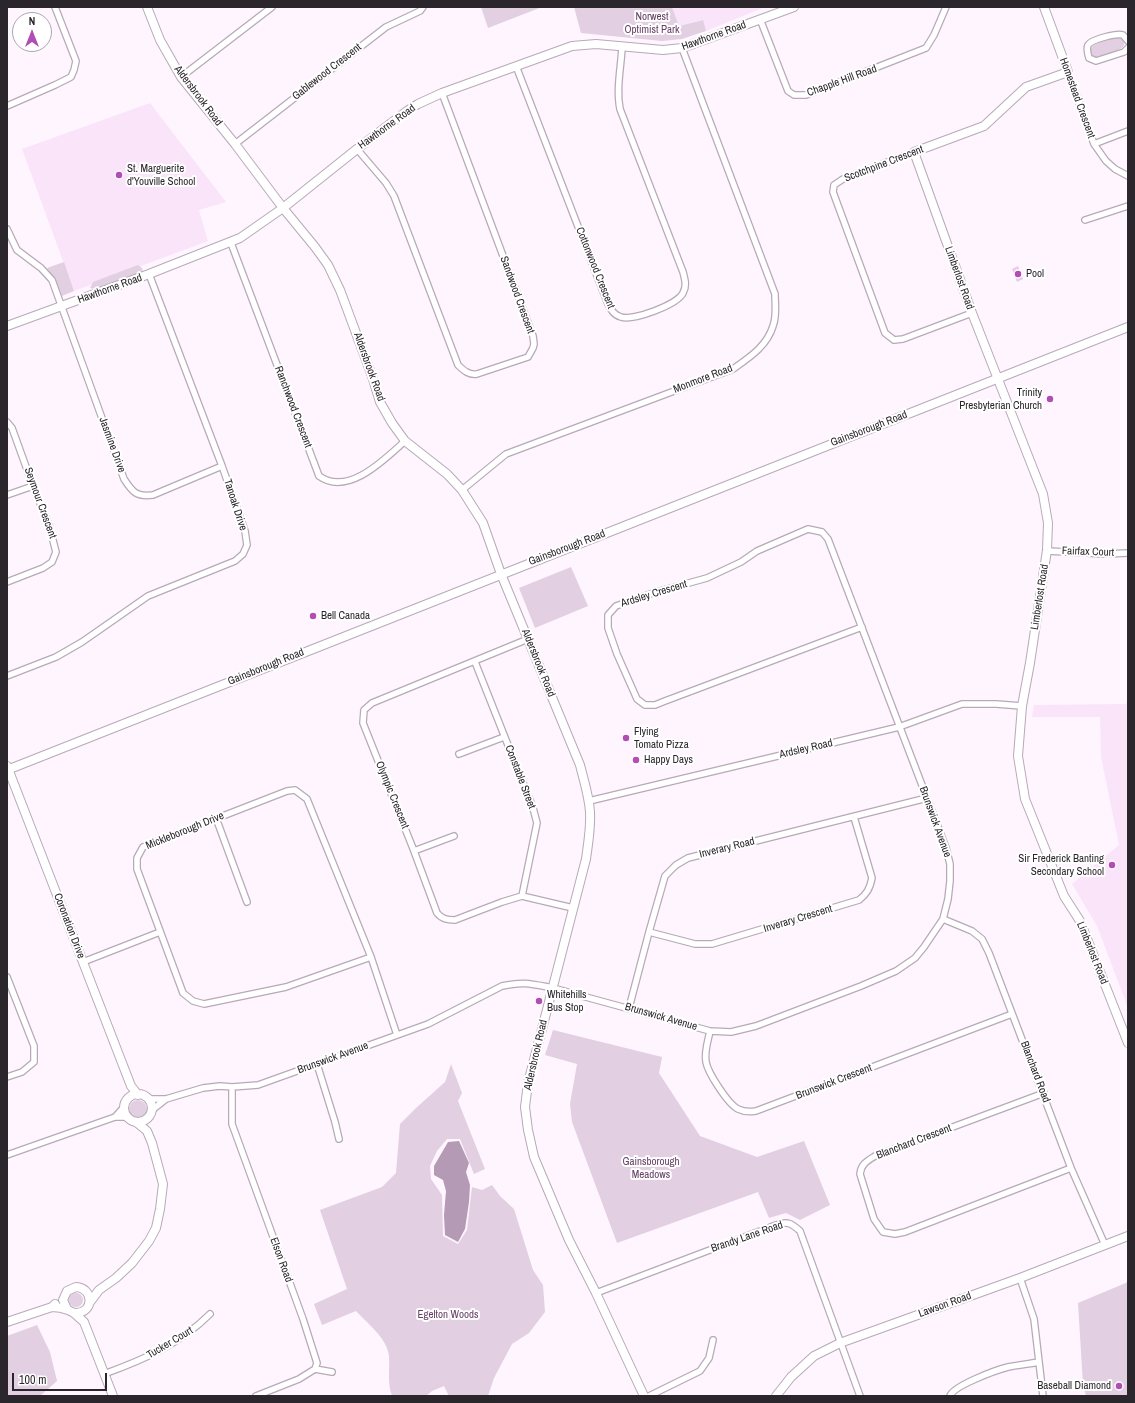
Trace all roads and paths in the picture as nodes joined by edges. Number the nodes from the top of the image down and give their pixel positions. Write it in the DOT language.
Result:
graph roads {
  1 [pos="55,7"];
  2 [pos="147,7"];
  3 [pos="272,7"];
  4 [pos="423,7"];
  5 [pos="794,7"];
  6 [pos="946,7"];
  7 [pos="1044,7"];
  8 [pos="760,19"];
  9 [pos="1128,41"];
  10 [pos="622,47"];
  11 [pos="682,48"];
  12 [pos="1128,48"];
  13 [pos="516,66"];
  14 [pos="1068,72"];
  15 [pos="181,77"];
  16 [pos="442,93"];
  17 [pos="7,106"];
  18 [pos="1128,131"];
  19 [pos="235,144"];
  20 [pos="1094,144"];
  21 [pos="357,149"];
  22 [pos="914,152"];
  23 [pos="1128,176"];
  24 [pos="1128,206"];
  25 [pos="283,208"];
  26 [pos="1085,220"];
  27 [pos="7,229"];
  28 [pos="231,243"];
  29 [pos="149,274"];
  30 [pos="62,306"];
  31 [pos="972,313"];
  32 [pos="7,326"];
  33 [pos="1128,327"];
  34 [pos="998,379"];
  35 [pos="7,422"];
  36 [pos="405,441"];
  37 [pos="222,466"];
  38 [pos="33,486"];
  39 [pos="462,490"];
  40 [pos="7,495"];
  41 [pos="1047,551"];
  42 [pos="1128,553"];
  43 [pos="501,574"];
  44 [pos="7,582"];
  45 [pos="862,627"];
  46 [pos="528,639"];
  47 [pos="475,662"];
  48 [pos="7,676"];
  49 [pos="1022,706"];
  50 [pos="899,727"];
  51 [pos="504,737"];
  52 [pos="459,754"];
  53 [pos="7,768"];
  54 [pos="927,798"];
  55 [pos="589,801"];
  56 [pos="854,817"];
  57 [pos="216,818"];
  58 [pos="454,836"];
  59 [pos="414,851"];
  60 [pos="522,896"];
  61 [pos="247,902"];
  62 [pos="572,908"];
  63 [pos="943,919"];
  64 [pos="160,932"];
  65 [pos="649,932"];
  66 [pos="371,957"];
  67 [pos="83,962"];
  68 [pos="7,977"];
  69 [pos="553,988"];
  70 [pos="9,990"];
  71 [pos="629,1008"];
  72 [pos="1012,1014"];
  73 [pos="710,1031"];
  74 [pos="397,1035"];
  75 [pos="1128,1043"];
  76 [pos="317,1064"];
  77 [pos="7,1077"];
  78 [pos="131,1086"];
  79 [pos="232,1087"];
  80 [pos="1044,1093"];
  81 [pos="138,1095"];
  82 [pos="129,1098"];
  83 [pos="148,1099"];
  84 [pos="166,1099"];
  85 [pos="124,1107"];
  86 [pos="150,1113"];
  87 [pos="115,1117"];
  88 [pos="127,1117"];
  89 [pos="136,1122"];
  90 [pos="147,1131"];
  91 [pos="339,1139"];
  92 [pos="7,1155"];
  93 [pos="1071,1168"];
  94 [pos="1128,1236"];
  95 [pos="1105,1245"];
  96 [pos="1020,1278"];
  97 [pos="85,1290"];
  98 [pos="99,1290"];
  99 [pos="596,1293"];
  100 [pos="64,1297"];
  101 [pos="88,1305"];
  102 [pos="52,1307"];
  103 [pos="70,1311"];
  104 [pos="210,1314"];
  105 [pos="7,1322"];
  106 [pos="84,1322"];
  107 [pos="713,1340"];
  108 [pos="840,1343"];
  109 [pos="1039,1362"];
  110 [pos="315,1368"];
  111 [pos="332,1372"];
  112 [pos="104,1374"];
  113 [pos="272,1390"];
  114 [pos="113,1396"];
  115 [pos="256,1396"];
  116 [pos="274,1396"];
  117 [pos="644,1396"];
  118 [pos="649,1396"];
  119 [pos="776,1396"];
  120 [pos="860,1396"];
  121 [pos="950,1396"];
  122 [pos="1043,1396"];
  1 -- 17 [label="street"];
  2 -- 15 [label="street, Aldersbrook Road"];
  3 -- 15 [label="street"];
  4 -- 19 [label="street, Gablewood Crescent"];
  5 -- 8 [label="street, Hawthorne Road"];
  6 -- 8 [label="street, Chapple Hill Road"];
  7 -- 14 [label="street, Homestead Crescent"];
  8 -- 11 [label="street, Hawthorne Road"];
  9 -- 12 [label="street"];
  10 -- 11 [label="street, Hawthorne Road"];
  10 -- 13 [label="street, Hawthorne Road"];
  10 -- 13 [label="street, Cottonwood Crescent"];
  11 -- 39 [label="street, Monmore Road"];
  13 -- 16 [label="street, Hawthorne Road"];
  14 -- 20 [label="street, Homestead Crescent"];
  14 -- 22 [label="street, Scotchpine Crescent"];
  15 -- 19 [label="street, Aldersbrook Road"];
  16 -- 21 [label="street, Hawthorne Road"];
  16 -- 21 [label="street, Sandwood Crescent"];
  18 -- 20 [label="street"];
  19 -- 25 [label="street, Aldersbrook Road"];
  20 -- 23 [label="street, Homestead Crescent"];
  21 -- 25 [label="street, Hawthorne Road"];
  22 -- 31 [label="street, Limberlost Road"];
  22 -- 31 [label="street, Scotchpine Crescent"];
  24 -- 26 [label="street"];
  25 -- 28 [label="street, Hawthorne Road"];
  25 -- 36 [label="street, Aldersbrook Road"];
  27 -- 30 [label="street, Jasmine Drive"];
  28 -- 29 [label="street, Hawthorne Road"];
  28 -- 36 [label="street, Ranchwood Crescent"];
  29 -- 30 [label="street, Hawthorne Road"];
  29 -- 37 [label="street, Tanoak Drive"];
  30 -- 32 [label="street, Hawthorne Road"];
  30 -- 37 [label="street, Jasmine Drive"];
  31 -- 34 [label="street, Limberlost Road"];
  33 -- 34 [label="street, Gainsborough Road"];
  34 -- 41 [label="street, Limberlost Road"];
  34 -- 43 [label="street, Gainsborough Road"];
  35 -- 38 [label="street, Seymour Crescent"];
  36 -- 39 [label="street, Aldersbrook Road"];
  37 -- 48 [label="street, Tanoak Drive"];
  38 -- 40 [label="street"];
  38 -- 44 [label="street, Seymour Crescent"];
  39 -- 43 [label="street, Aldersbrook Road"];
  41 -- 42 [label="street, Fairfax Court"];
  41 -- 49 [label="street, Limberlost Road"];
  43 -- 46 [label="street, Aldersbrook Road"];
  43 -- 53 [label="street, Gainsborough Road"];
  45 -- 45 [label="street, Ardsley Crescent"];
  45 -- 50 [label="street, Ardsley Crescent"];
  46 -- 47 [label="street, Olympic Crescent"];
  46 -- 55 [label="street, Aldersbrook Road"];
  47 -- 51 [label="street, Constable Street"];
  47 -- 59 [label="street, Olympic Crescent"];
  49 -- 50 [label="street, Ardsley Road"];
  49 -- 75 [label="street, Limberlost Road"];
  50 -- 54 [label="street, Brunswick Avenue"];
  50 -- 55 [label="street, Ardsley Road"];
  51 -- 52 [label="street"];
  51 -- 60 [label="street, Constable Street"];
  53 -- 67 [label="street, Coronation Drive"];
  54 -- 56 [label="street, Inverary Road"];
  54 -- 63 [label="street, Brunswick Avenue"];
  55 -- 62 [label="street, Aldersbrook Road"];
  56 -- 65 [label="street, Inverary Road"];
  56 -- 65 [label="street, Inverary Crescent"];
  57 -- 61 [label="street"];
  57 -- 64 [label="street, Mickleborough Drive"];
  57 -- 66 [label="street, Mickleborough Drive"];
  58 -- 59 [label="street"];
  59 -- 60 [label="street, Olympic Crescent"];
  60 -- 62 [label="street"];
  62 -- 69 [label="street, Aldersbrook Road"];
  63 -- 72 [label="street, Blanchard Road"];
  63 -- 73 [label="street, Brunswick Avenue"];
  64 -- 66 [label="street, Mickleborough Drive"];
  64 -- 67 [label="street"];
  65 -- 71 [label="street, Inverary Road"];
  66 -- 74 [label="street, Mickleborough Drive"];
  67 -- 78 [label="street, Coronation Drive"];
  68 -- 70 [label="street"];
  69 -- 71 [label="street, Brunswick Avenue"];
  69 -- 74 [label="street, Brunswick Avenue"];
  69 -- 99 [label="street, Aldersbrook Road"];
  70 -- 77 [label="street"];
  71 -- 73 [label="street, Brunswick Avenue"];
  72 -- 73 [label="street, Brunswick Crescent"];
  72 -- 80 [label="street, Blanchard Road"];
  74 -- 76 [label="street, Brunswick Avenue"];
  76 -- 79 [label="street, Brunswick Avenue"];
  76 -- 91 [label="street"];
  78 -- 81 [label="street, Coronation Drive"];
  78 -- 82 [label="street"];
  79 -- 84 [label="street, Brunswick Avenue"];
  79 -- 110 [label="street, Elson Road"];
  80 -- 93 [label="street, Blanchard Road"];
  80 -- 93 [label="street, Blanchard Crescent"];
  81 -- 82 [label="street"];
  81 -- 83 [label="street"];
  82 -- 85 [label="street"];
  83 -- 84 [label="street, Brunswick Avenue"];
  83 -- 86 [label="street"];
  84 -- 86 [label="street, Brunswick Avenue"];
  85 -- 87 [label="street"];
  85 -- 88 [label="street"];
  86 -- 89 [label="street"];
  86 -- 90 [label="street"];
  87 -- 88 [label="street"];
  87 -- 92 [label="street"];
  88 -- 89 [label="street"];
  89 -- 90 [label="street"];
  90 -- 98 [label="street"];
  93 -- 95 [label="street, Blanchard Road"];
  94 -- 95 [label="street, Lawson Road"];
  95 -- 96 [label="street, Lawson Road"];
  96 -- 108 [label="street, Lawson Road"];
  96 -- 109 [label="street"];
  97 -- 98 [label="street"];
  97 -- 100 [label="street"];
  97 -- 101 [label="street"];
  98 -- 101 [label="street"];
  99 -- 108 [label="street, Brandy Lane Road"];
  99 -- 117 [label="street, Aldersbrook Road"];
  100 -- 102 [label="street"];
  100 -- 103 [label="street"];
  101 -- 103 [label="street"];
  101 -- 106 [label="street"];
  102 -- 103 [label="street"];
  102 -- 105 [label="street"];
  103 -- 106 [label="street"];
  104 -- 112 [label="street, Tucker Court"];
  106 -- 112 [label="street"];
  107 -- 118 [label="street"];
  108 -- 119 [label="street, Lawson Road"];
  108 -- 120 [label="street, Brandy Lane Road"];
  109 -- 121 [label="street"];
  109 -- 122 [label="street"];
  110 -- 111 [label="street"];
  110 -- 113 [label="street"];
  112 -- 114 [label="street"];
  113 -- 115 [label="street"];
  113 -- 116 [label="street"];
}
